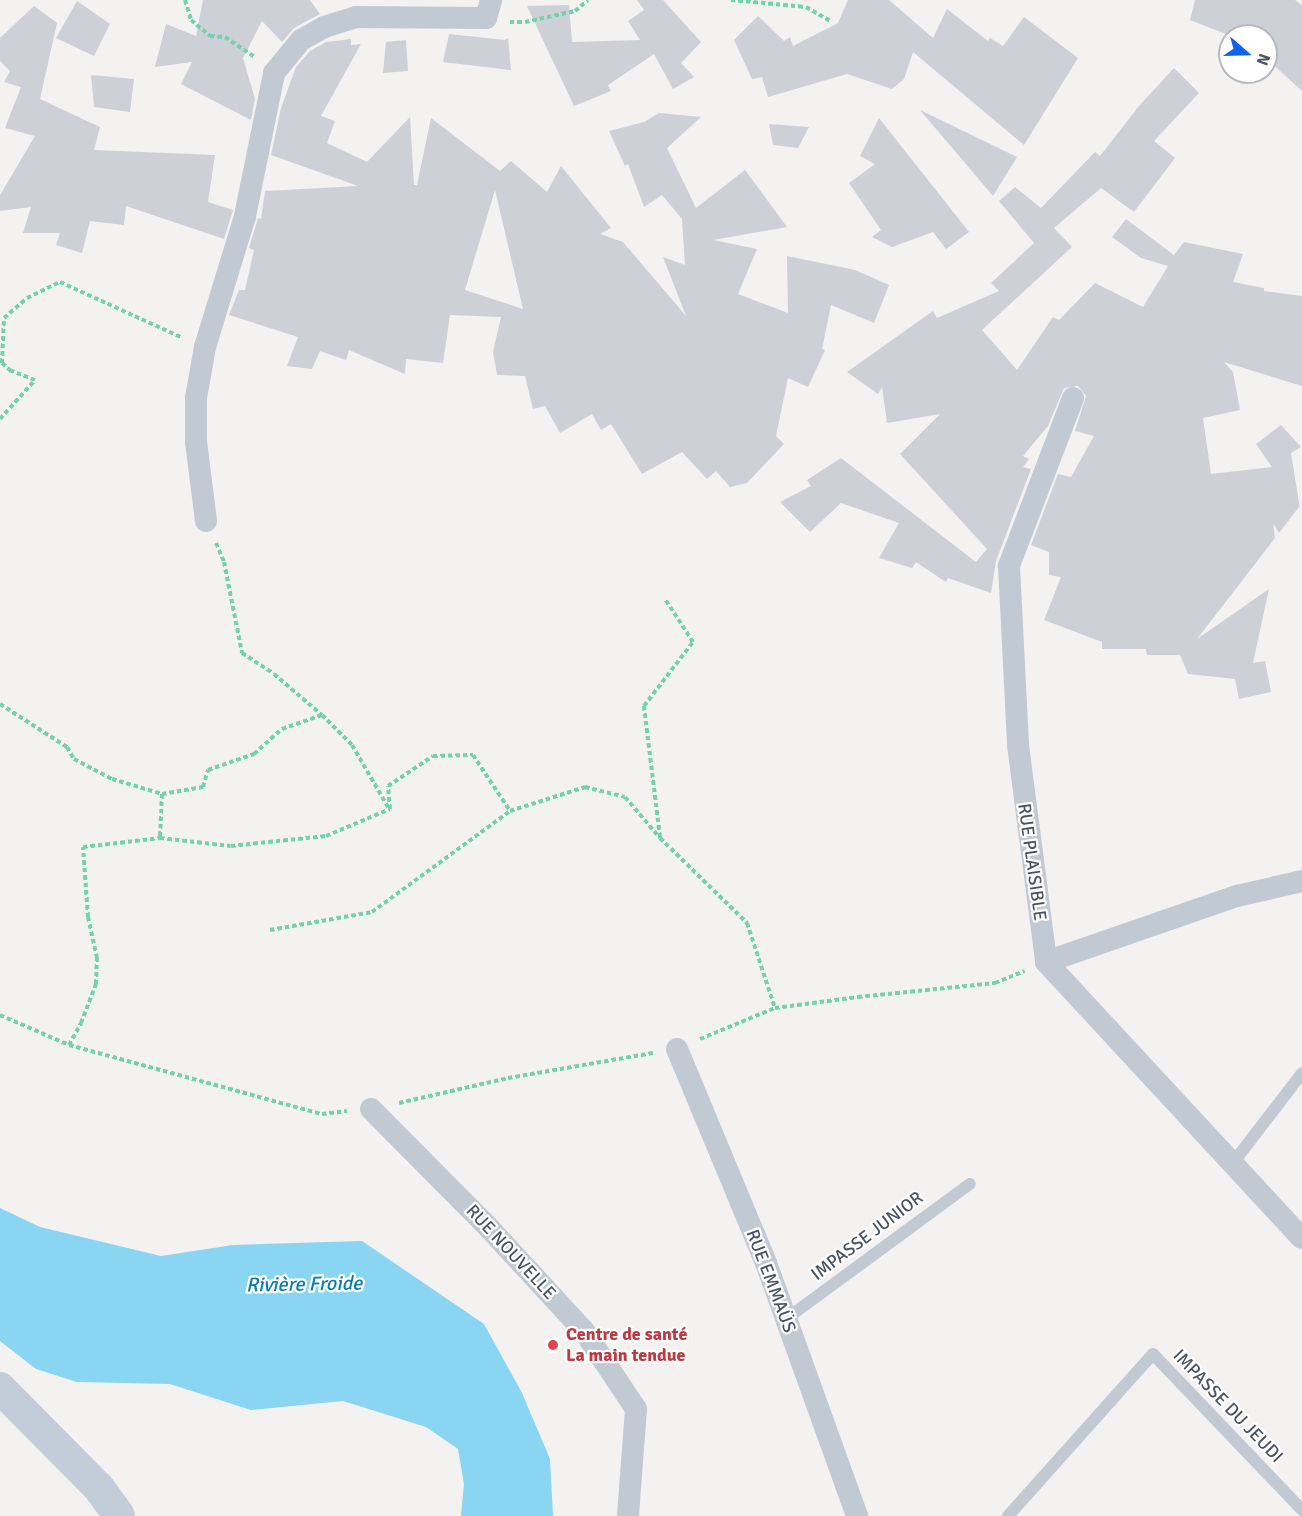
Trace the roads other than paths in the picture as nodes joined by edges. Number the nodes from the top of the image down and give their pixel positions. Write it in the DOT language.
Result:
graph roads {
  1 [pos="491,0"];
  2 [pos="1073,398"];
  3 [pos="206,521"];
  4 [pos="1302,881"];
  5 [pos="1046,962"];
  6 [pos="678,1049"];
  7 [pos="1302,1073"];
  8 [pos="371,1109"];
  9 [pos="1233,1163"];
  10 [pos="970,1184"];
  11 [pos="1302,1238"];
  12 [pos="786,1319"];
  13 [pos="0,1388"];
  14 [pos="1302,1510"];
  15 [pos="119,1516"];
  16 [pos="628,1516"];
  17 [pos="857,1516"];
  18 [pos="1008,1516"];
  1 -- 3 [label="street"];
  2 -- 5 [label="street, RUE PLAISIBLE"];
  4 -- 5 [label="street"];
  5 -- 9 [label="street"];
  6 -- 12 [label="street, RUE EMMAÜS"];
  7 -- 9 [label="lane"];
  8 -- 16 [label="street, RUE NOUVELLE"];
  9 -- 11 [label="street"];
  10 -- 12 [label="lane, IMPASSE JUNIOR"];
  12 -- 17 [label="street, RUE EMMAÜS"];
  13 -- 15 [label="street"];
  14 -- 18 [label="lane, IMPASSE DU JEUDI"];
}
